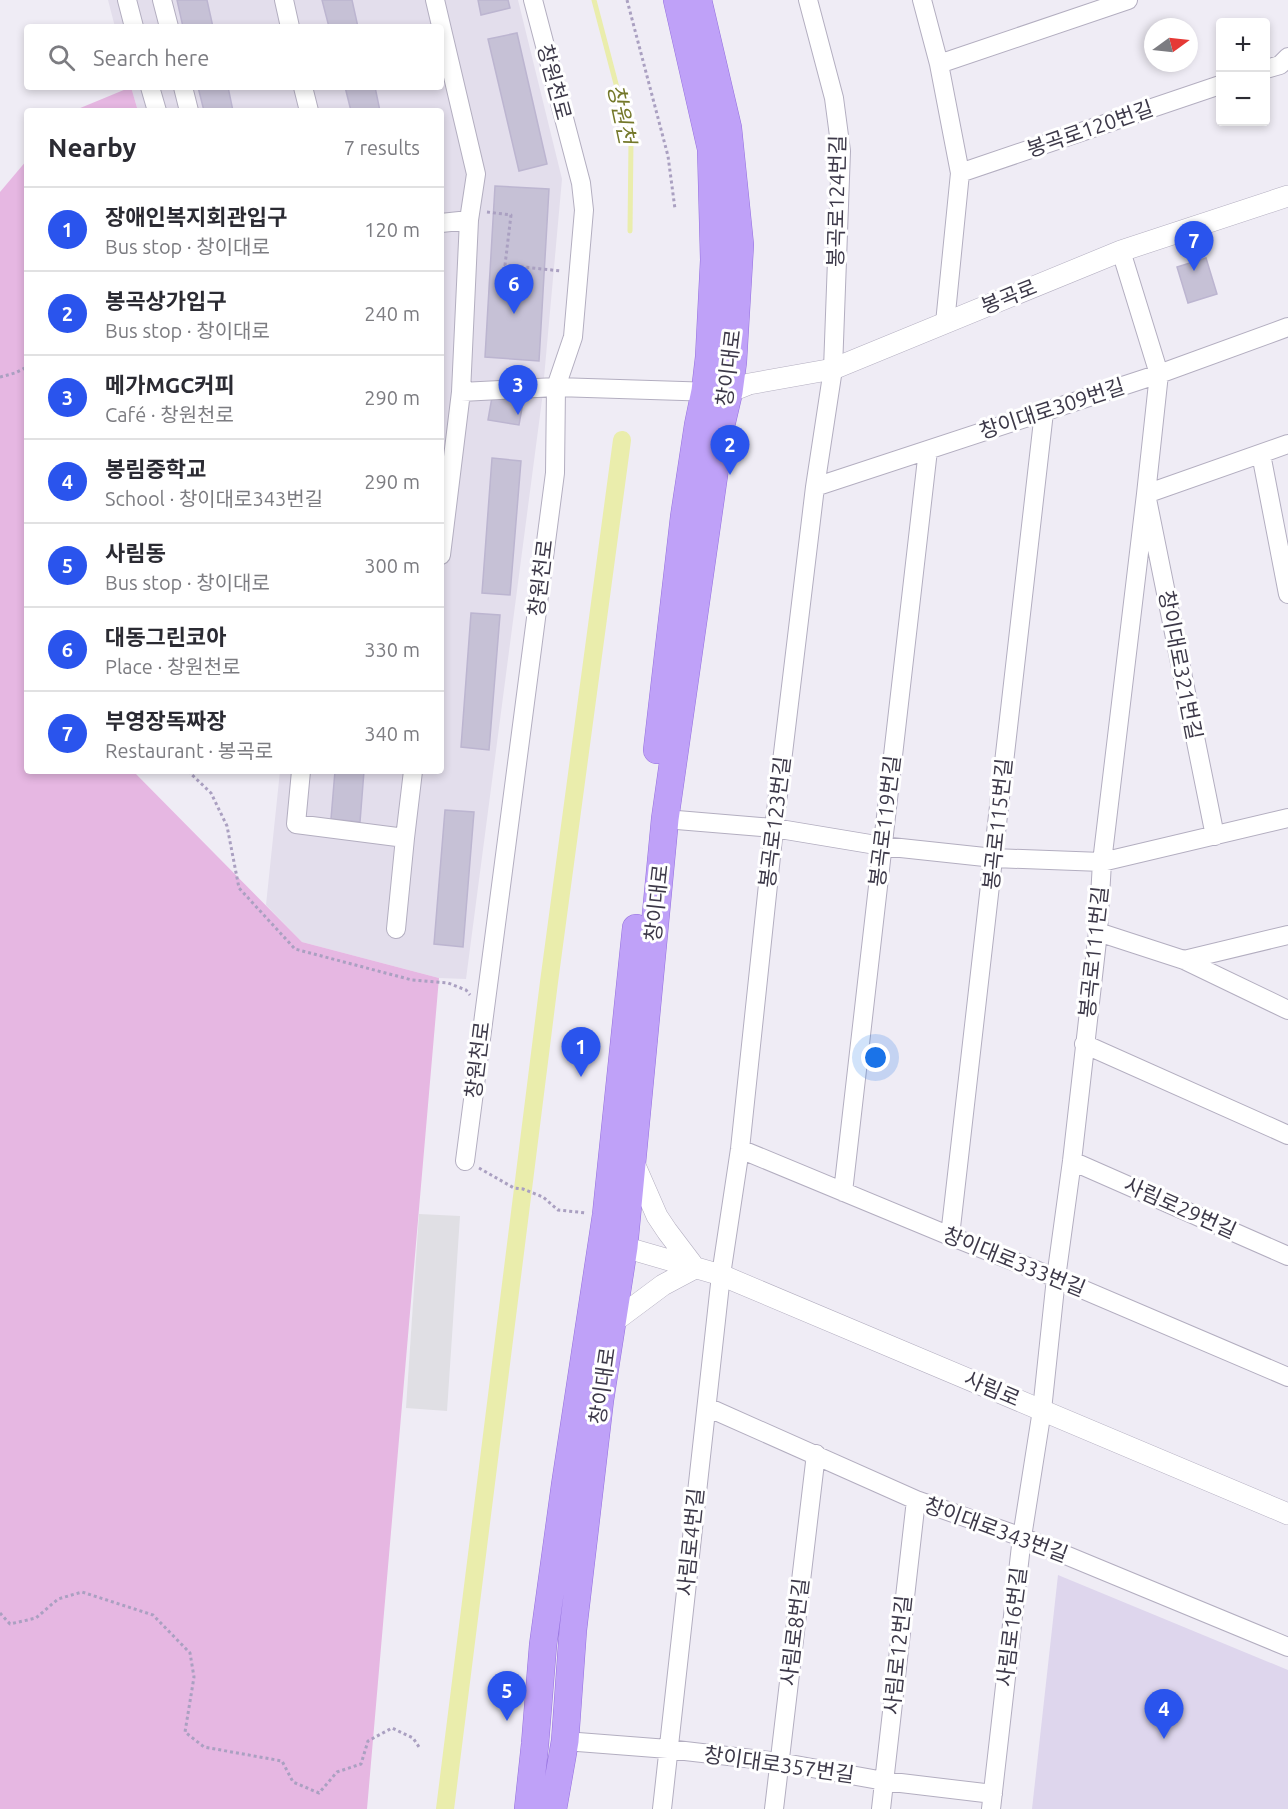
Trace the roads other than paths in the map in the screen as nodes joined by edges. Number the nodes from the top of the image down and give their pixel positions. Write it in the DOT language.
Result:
graph roads {
  1 [pos="127,0"];
  2 [pos="162,0"];
  3 [pos="284,0"];
  4 [pos="435,0"];
  5 [pos="533,0"];
  6 [pos="676,0"];
  7 [pos="698,0"];
  8 [pos="808,0"];
  9 [pos="922,0"];
  10 [pos="1128,0"];
  11 [pos="133,24"];
  12 [pos="168,24"];
  13 [pos="289,24"];
  14 [pos="441,24"];
  15 [pos="444,38"];
  16 [pos="1288,57"];
  17 [pos="939,64"];
  18 [pos="1270,68"];
  19 [pos="1216,87"];
  20 [pos="151,90"];
  21 [pos="184,90"];
  22 [pos="304,90"];
  23 [pos="156,108"];
  24 [pos="188,108"];
  25 [pos="308,108"];
  26 [pos="960,173"];
  27 [pos="1288,196"];
  28 [pos="470,215"];
  29 [pos="444,222"];
  30 [pos="1121,251"];
  31 [pos="945,323"];
  32 [pos="1288,327"];
  33 [pos="833,369"];
  34 [pos="1159,374"];
  35 [pos="563,387"];
  36 [pos="461,392"];
  37 [pos="717,392"];
  38 [pos="1044,412"];
  39 [pos="1288,444"];
  40 [pos="928,450"];
  41 [pos="1261,454"];
  42 [pos="446,470"];
  43 [pos="816,487"];
  44 [pos="1146,494"];
  45 [pos="444,504"];
  46 [pos="1288,594"];
  47 [pos="302,774"];
  48 [pos="413,774"];
  49 [pos="1288,818"];
  50 [pos="665,819"];
  51 [pos="774,828"];
  52 [pos="1215,837"];
  53 [pos="405,838"];
  54 [pos="882,846"];
  55 [pos="994,858"];
  56 [pos="1102,862"];
  57 [pos="396,928"];
  58 [pos="1098,932"];
  59 [pos="1288,935"];
  60 [pos="1184,960"];
  61 [pos="1288,1010"];
  62 [pos="1084,1044"];
  63 [pos="1288,1135"];
  64 [pos="740,1149"];
  65 [pos="465,1161"];
  66 [pos="633,1161"];
  67 [pos="1072,1161"];
  68 [pos="843,1192"];
  69 [pos="950,1236"];
  70 [pos="624,1247"];
  71 [pos="1288,1256"];
  72 [pos="695,1268"];
  73 [pos="720,1275"];
  74 [pos="1056,1278"];
  75 [pos="612,1323"];
  76 [pos="1288,1377"];
  77 [pos="706,1407"];
  78 [pos="1042,1410"];
  79 [pos="816,1454"];
  80 [pos="916,1500"];
  81 [pos="1288,1514"];
  82 [pos="1022,1537"];
  83 [pos="1288,1647"];
  84 [pos="565,1741"];
  85 [pos="668,1749"];
  86 [pos="779,1762"];
  87 [pos="884,1781"];
  88 [pos="992,1802"];
  89 [pos="528,1809"];
  90 [pos="553,1809"];
  91 [pos="662,1809"];
  92 [pos="774,1809"];
  93 [pos="881,1809"];
  1 -- 11 [label="street"];
  2 -- 12 [label="street"];
  3 -- 13 [label="street"];
  4 -- 14 [label="street"];
  5 -- 35 [label="street, 창원천로"];
  6 -- 37 [label="main road, 창이대로"];
  7 -- 37 [label="main road, 창이대로"];
  8 -- 33 [label="street, 봉곡로124번길"];
  9 -- 17 [label="street"];
  10 -- 17 [label="street"];
  15 -- 28 [label="street"];
  16 -- 18 [label="street"];
  17 -- 26 [label="street"];
  19 -- 26 [label="street, 봉곡로120번길"];
  20 -- 23 [label="street"];
  21 -- 24 [label="street"];
  22 -- 25 [label="street"];
  26 -- 31 [label="street"];
  27 -- 30 [label="street, 봉곡로"];
  28 -- 29 [label="street"];
  28 -- 36 [label="street"];
  30 -- 31 [label="street, 봉곡로"];
  30 -- 34 [label="street, 봉곡로111번길"];
  31 -- 33 [label="street, 봉곡로"];
  32 -- 34 [label="street, 창이대로309번길"];
  33 -- 37 [label="street, 봉곡로"];
  33 -- 43 [label="street, 봉곡로123번길"];
  34 -- 38 [label="street, 창이대로309번길"];
  34 -- 44 [label="street, 봉곡로111번길"];
  35 -- 36 [label="street"];
  35 -- 37 [label="street"];
  35 -- 65 [label="street, 창원천로"];
  36 -- 42 [label="street"];
  37 -- 50 [label="main road, 창이대로"];
  37 -- 89 [label="main road, 창이대로"];
  38 -- 40 [label="street, 창이대로309번길"];
  38 -- 55 [label="street, 봉곡로115번길"];
  39 -- 41 [label="street"];
  40 -- 43 [label="street, 창이대로309번길"];
  40 -- 54 [label="street, 봉곡로119번길"];
  41 -- 44 [label="street"];
  41 -- 46 [label="street"];
  42 -- 45 [label="street"];
  43 -- 51 [label="street, 봉곡로123번길"];
  44 -- 52 [label="street, 창이대로321번길"];
  44 -- 56 [label="street, 봉곡로111번길"];
  47 -- 53 [label="street"];
  48 -- 53 [label="street"];
  49 -- 52 [label="street"];
  50 -- 51 [label="street"];
  50 -- 66 [label="main road, 창이대로"];
  51 -- 54 [label="street"];
  51 -- 64 [label="street, 봉곡로123번길"];
  52 -- 56 [label="street"];
  53 -- 57 [label="street"];
  54 -- 55 [label="street"];
  54 -- 68 [label="street, 봉곡로119번길"];
  55 -- 56 [label="street"];
  55 -- 69 [label="street, 봉곡로115번길"];
  56 -- 58 [label="street, 봉곡로111번길"];
  58 -- 60 [label="street"];
  58 -- 62 [label="street, 봉곡로111번길"];
  59 -- 60 [label="street"];
  60 -- 61 [label="street"];
  62 -- 63 [label="street"];
  62 -- 67 [label="street, 봉곡로111번길"];
  64 -- 68 [label="street, 창이대로333번길"];
  64 -- 73 [label="street, 봉곡로123번길"];
  66 -- 70 [label="main road, 창이대로"];
  66 -- 72 [label="street"];
  67 -- 71 [label="street, 사림로29번길"];
  67 -- 74 [label="street, 봉곡로111번길"];
  68 -- 69 [label="street, 창이대로333번길"];
  69 -- 74 [label="street, 창이대로333번길"];
  70 -- 72 [label="street, 사림로"];
  70 -- 75 [label="main road, 창이대로"];
  72 -- 73 [label="street, 사림로"];
  72 -- 75 [label="street"];
  73 -- 77 [label="street, 사림로4번길"];
  73 -- 78 [label="street, 사림로"];
  74 -- 76 [label="street, 창이대로333번길"];
  74 -- 78 [label="street, 봉곡로111번길"];
  75 -- 84 [label="main road, 창이대로"];
  77 -- 79 [label="street, 창이대로343번길"];
  77 -- 85 [label="street, 사림로4번길"];
  78 -- 81 [label="street, 사림로"];
  78 -- 82 [label="street, 사림로16번길"];
  79 -- 80 [label="street, 창이대로343번길"];
  79 -- 86 [label="street, 사림로8번길"];
  80 -- 82 [label="street, 창이대로343번길"];
  80 -- 87 [label="street, 사림로12번길"];
  82 -- 83 [label="street, 창이대로343번길"];
  82 -- 88 [label="street, 사림로16번길"];
  84 -- 85 [label="street, 창이대로357번길"];
  84 -- 90 [label="main road, 창이대로"];
  85 -- 86 [label="street, 창이대로357번길"];
  85 -- 91 [label="street, 사림로4번길"];
  86 -- 87 [label="street, 창이대로357번길"];
  86 -- 92 [label="street, 사림로8번길"];
  87 -- 88 [label="street, 창이대로357번길"];
  87 -- 93 [label="street, 사림로12번길"];
}
